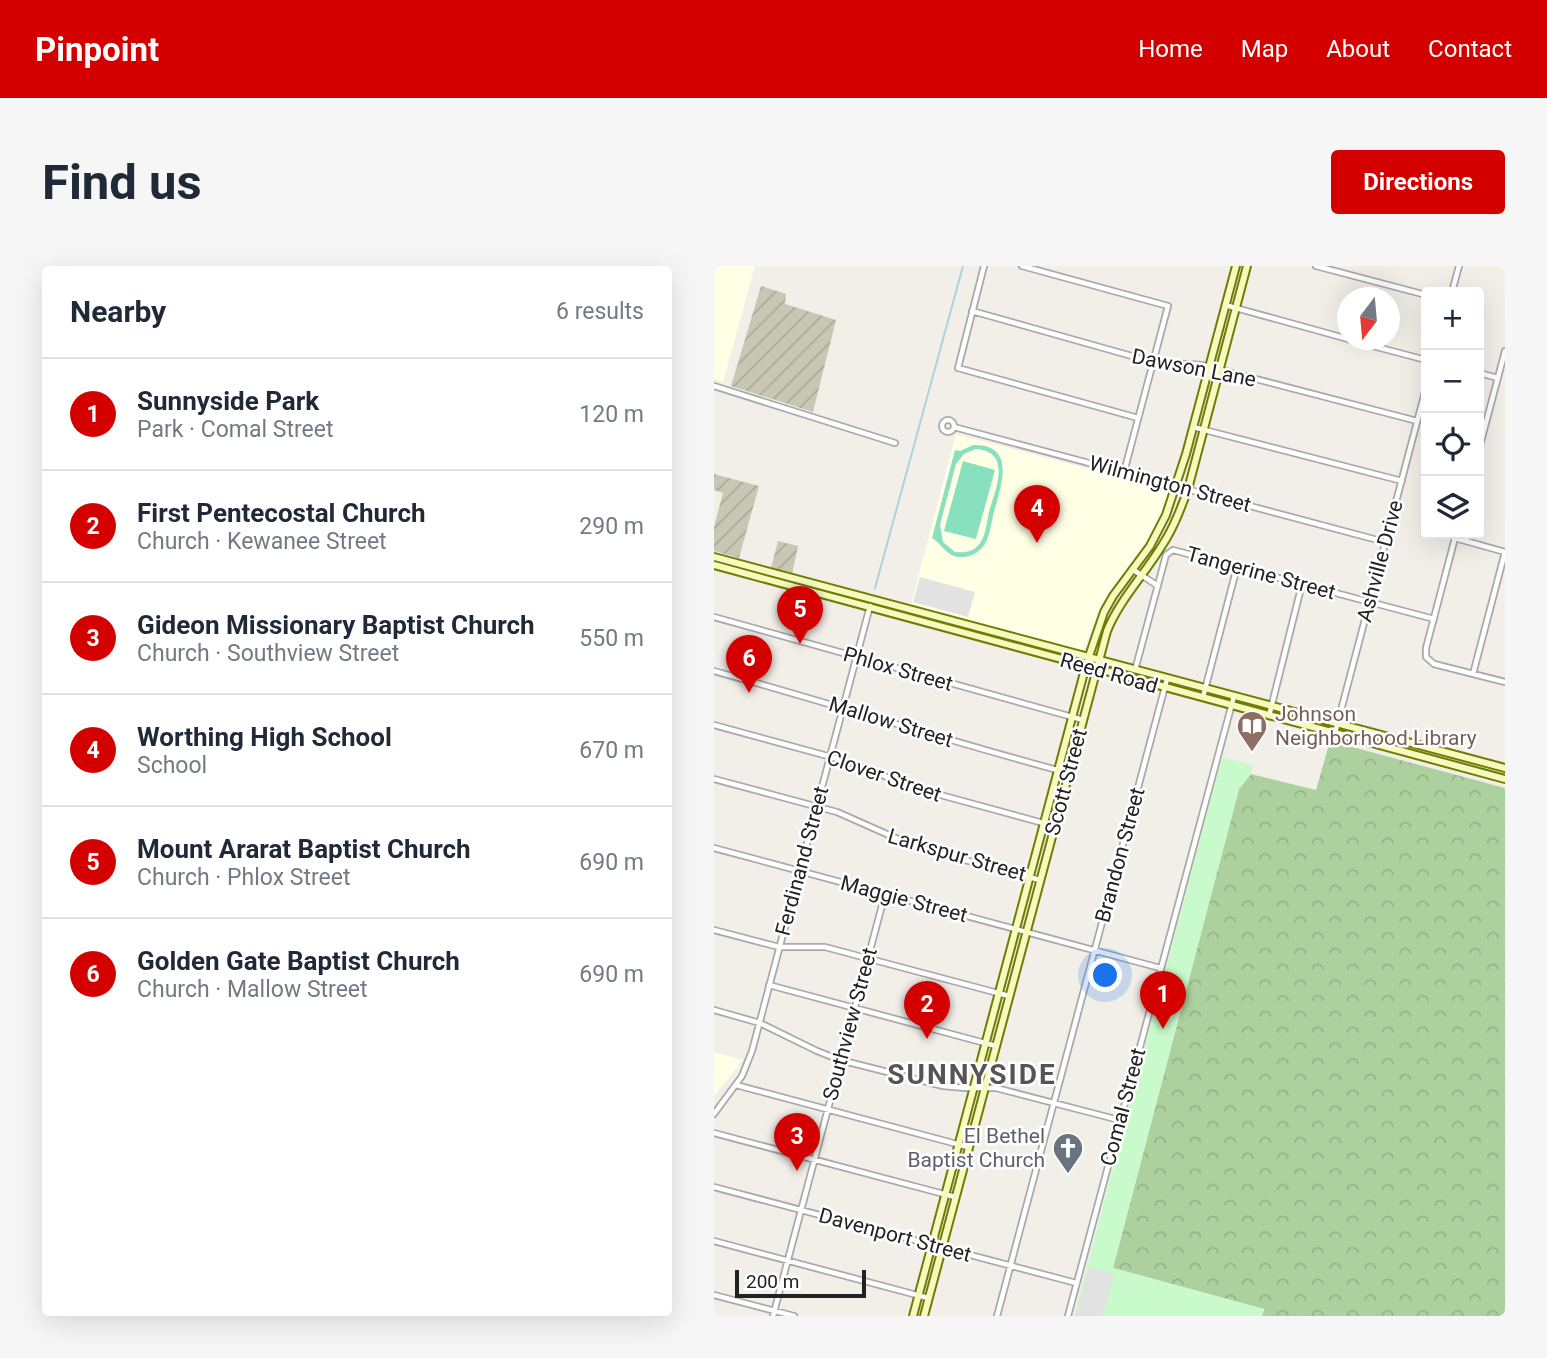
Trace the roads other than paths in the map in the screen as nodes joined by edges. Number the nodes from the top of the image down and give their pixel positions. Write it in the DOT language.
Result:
graph roads {
  1 [pos="984,266"];
  2 [pos="1022,266"];
  3 [pos="1236,266"];
  4 [pos="1247,266"];
  5 [pos="1317,266"];
  6 [pos="1458,266"];
  7 [pos="1453,287"];
  8 [pos="1421,294"];
  9 [pos="1225,305"];
  10 [pos="1236,309"];
  11 [pos="972,311"];
  12 [pos="1337,336"];
  13 [pos="1389,350"];
  14 [pos="1505,351"];
  15 [pos="1421,359"];
  16 [pos="1153,362"];
  17 [pos="1209,367"];
  18 [pos="1220,370"];
  19 [pos="1484,374"];
  20 [pos="1497,378"];
  21 [pos="714,386"];
  22 [pos="1421,406"];
  23 [pos="1138,418"];
  24 [pos="1417,421"];
  25 [pos="954,427"];
  26 [pos="1193,427"];
  27 [pos="1484,429"];
  28 [pos="1204,430"];
  29 [pos="895,443"];
  30 [pos="1124,472"];
  31 [pos="1402,481"];
  32 [pos="1177,486"];
  33 [pos="1188,489"];
  34 [pos="1455,539"];
  35 [pos="1465,539"];
  36 [pos="1385,542"];
  37 [pos="1505,552"];
  38 [pos="714,557"];
  39 [pos="714,565"];
  40 [pos="1237,567"];
  41 [pos="1132,569"];
  42 [pos="766,575"];
  43 [pos="1141,576"];
  44 [pos="1302,584"];
  45 [pos="1158,586"];
  46 [pos="1369,601"];
  47 [pos="871,603"];
  48 [pos="714,617"];
  49 [pos="1434,619"];
  50 [pos="856,656"];
  51 [pos="1087,662"];
  52 [pos="1097,664"];
  53 [pos="1135,670"];
  54 [pos="714,671"];
  55 [pos="1473,674"];
  56 [pos="1167,679"];
  57 [pos="1505,682"];
  58 [pos="1164,688"];
  59 [pos="1205,688"];
  60 [pos="1234,696"];
  61 [pos="1203,698"];
  62 [pos="843,706"];
  63 [pos="1231,706"];
  64 [pos="1272,706"];
  65 [pos="1269,716"];
  66 [pos="1072,717"];
  67 [pos="1083,720"];
  68 [pos="1337,724"];
  69 [pos="714,725"];
  70 [pos="1335,734"];
  71 [pos="1389,737"];
  72 [pos="1386,748"];
  73 [pos="1440,751"];
  74 [pos="830,756"];
  75 [pos="1437,761"];
  76 [pos="1492,765"];
  77 [pos="1505,768"];
  78 [pos="1058,770"];
  79 [pos="1068,773"];
  80 [pos="1489,775"];
  81 [pos="714,779"];
  82 [pos="1505,779"];
  83 [pos="816,807"];
  84 [pos="1043,823"];
  85 [pos="1054,826"];
  86 [pos="714,848"];
  87 [pos="799,870"];
  88 [pos="1029,877"];
  89 [pos="1040,880"];
  90 [pos="885,894"];
  91 [pos="714,930"];
  92 [pos="1014,930"];
  93 [pos="1026,933"];
  94 [pos="779,947"];
  95 [pos="1094,951"];
  96 [pos="868,958"];
  97 [pos="1160,968"];
  98 [pos="769,985"];
  99 [pos="997,993"];
  100 [pos="1009,996"];
  101 [pos="854,1009"];
  102 [pos="714,1010"];
  103 [pos="760,1023"];
  104 [pos="985,1043"];
  105 [pos="996,1046"];
  106 [pos="840,1060"];
  107 [pos="736,1084"];
  108 [pos="984,1087"];
  109 [pos="973,1088"];
  110 [pos="1054,1102"];
  111 [pos="827,1109"];
  112 [pos="714,1114"];
  113 [pos="1119,1120"];
  114 [pos="714,1133"];
  115 [pos="958,1144"];
  116 [pos="968,1147"];
  117 [pos="814,1160"];
  118 [pos="714,1187"];
  119 [pos="945,1195"];
  120 [pos="955,1198"];
  121 [pos="801,1210"];
  122 [pos="714,1241"];
  123 [pos="932,1244"];
  124 [pos="942,1247"];
  125 [pos="788,1261"];
  126 [pos="1010,1265"];
  127 [pos="1076,1283"];
  128 [pos="714,1295"];
  129 [pos="918,1295"];
  130 [pos="928,1298"];
  131 [pos="774,1314"];
  132 [pos="793,1316"];
  133 [pos="913,1316"];
  134 [pos="923,1316"];
  135 [pos="996,1316"];
  136 [pos="1068,1316"];
  1 -- 11 [label="street"];
  2 -- 16 [label="street"];
  3 -- 9 [label="main road, Scott Street"];
  4 -- 10 [label="main road, Scott Street"];
  5 -- 8 [label="street"];
  6 -- 7 [label="street"];
  9 -- 10 [label="street"];
  9 -- 17 [label="main road, Scott Street"];
  10 -- 12 [label="street"];
  10 -- 18 [label="main road, Scott Street"];
  11 -- 16 [label="street, Dawson Lane"];
  11 -- 23 [label="street"];
  13 -- 15 [label="street"];
  14 -- 20 [label="street"];
  16 -- 17 [label="street, Dawson Lane"];
  16 -- 23 [label="street"];
  17 -- 18 [label="street, Dawson Lane"];
  17 -- 26 [label="main road, Scott Street"];
  18 -- 24 [label="street, Dawson Lane"];
  18 -- 28 [label="main road, Scott Street"];
  19 -- 20 [label="street"];
  20 -- 27 [label="street"];
  21 -- 29 [label="street"];
  22 -- 24 [label="street, Ashville Drive"];
  23 -- 30 [label="street"];
  24 -- 31 [label="street, Ashville Drive"];
  25 -- 30 [label="street, Wilmington Street"];
  26 -- 28 [label="street"];
  26 -- 32 [label="main road, Scott Street"];
  28 -- 31 [label="street"];
  28 -- 33 [label="main road, Scott Street"];
  30 -- 32 [label="street, Wilmington Street"];
  31 -- 36 [label="street, Ashville Drive"];
  32 -- 33 [label="street, Wilmington Street"];
  32 -- 41 [label="main road, Scott Street"];
  33 -- 36 [label="street, Wilmington Street"];
  33 -- 43 [label="main road, Scott Street"];
  34 -- 49 [label="street"];
  35 -- 37 [label="street"];
  36 -- 46 [label="street, Ashville Drive"];
  37 -- 55 [label="street"];
  38 -- 42 [label="main road, Reed Road"];
  39 -- 42 [label="main road, Reed Road"];
  40 -- 44 [label="street, Tangerine Street"];
  40 -- 45 [label="street, Tangerine Street"];
  40 -- 59 [label="street"];
  41 -- 43 [label="street"];
  41 -- 51 [label="main road, Scott Street"];
  42 -- 47 [label="main road, Reed Road"];
  43 -- 45 [label="street"];
  43 -- 52 [label="main road, Scott Street"];
  44 -- 46 [label="street, Tangerine Street"];
  44 -- 64 [label="street"];
  45 -- 53 [label="street"];
  46 -- 49 [label="street, Tangerine Street"];
  46 -- 68 [label="street, Ashville Drive"];
  47 -- 50 [label="street, Ferdinand Street"];
  47 -- 51 [label="main road, Reed Road"];
  48 -- 50 [label="street, Phlox Street"];
  49 -- 55 [label="street"];
  50 -- 62 [label="street, Ferdinand Street"];
  50 -- 66 [label="street, Phlox Street"];
  51 -- 52 [label="main road, Reed Road"];
  51 -- 66 [label="main road, Scott Street"];
  52 -- 53 [label="main road, Reed Road"];
  52 -- 58 [label="main road, Reed Road"];
  52 -- 67 [label="main road, Scott Street"];
  53 -- 56 [label="main road, Reed Road"];
  54 -- 62 [label="street, Mallow Street"];
  55 -- 57 [label="street"];
  56 -- 58 [label="street, Brandon Street"];
  56 -- 59 [label="main road, Reed Road"];
  58 -- 61 [label="main road, Reed Road"];
  58 -- 95 [label="street, Brandon Street"];
  59 -- 60 [label="main road, Reed Road"];
  59 -- 61 [label="street"];
  60 -- 63 [label="street, Comal Street"];
  60 -- 64 [label="main road, Reed Road"];
  61 -- 63 [label="main road, Reed Road"];
  62 -- 74 [label="street, Ferdinand Street"];
  62 -- 78 [label="street, Mallow Street"];
  63 -- 65 [label="main road, Reed Road"];
  63 -- 97 [label="street, Comal Street"];
  64 -- 65 [label="street"];
  64 -- 68 [label="main road, Reed Road"];
  65 -- 70 [label="main road, Reed Road"];
  66 -- 67 [label="street, Phlox Street"];
  66 -- 78 [label="main road, Scott Street"];
  67 -- 79 [label="main road, Scott Street"];
  68 -- 70 [label="street, Ashville Drive"];
  68 -- 71 [label="main road, Reed Road"];
  69 -- 74 [label="street, Clover Street"];
  70 -- 72 [label="main road, Reed Road"];
  71 -- 72 [label="main road"];
  71 -- 73 [label="main road, Reed Road"];
  72 -- 75 [label="main road, Reed Road"];
  73 -- 75 [label="main road"];
  73 -- 76 [label="main road, Reed Road"];
  74 -- 83 [label="street, Ferdinand Street"];
  74 -- 84 [label="street, Clover Street"];
  75 -- 80 [label="main road, Reed Road"];
  76 -- 77 [label="main road, Reed Road"];
  76 -- 80 [label="main road"];
  78 -- 79 [label="street, Mallow Street"];
  78 -- 84 [label="main road, Scott Street"];
  79 -- 85 [label="main road, Scott Street"];
  80 -- 82 [label="main road, Reed Road"];
  81 -- 83 [label="street, Larkspur Street"];
  83 -- 87 [label="street, Ferdinand Street"];
  83 -- 88 [label="street, Larkspur Street"];
  84 -- 85 [label="street, Clover Street"];
  84 -- 88 [label="main road, Scott Street"];
  85 -- 89 [label="main road, Scott Street"];
  86 -- 87 [label="street, Maggie Street"];
  87 -- 90 [label="street, Maggie Street"];
  87 -- 94 [label="street, Ferdinand Street"];
  88 -- 89 [label="street, Larkspur Street"];
  88 -- 92 [label="main road, Scott Street"];
  89 -- 93 [label="main road, Scott Street"];
  90 -- 92 [label="street, Maggie Street"];
  90 -- 96 [label="street, Southview Street"];
  91 -- 94 [label="street"];
  92 -- 93 [label="street, Maggie Street"];
  92 -- 99 [label="main road, Scott Street"];
  93 -- 95 [label="street, Maggie Street"];
  93 -- 100 [label="main road, Scott Street"];
  94 -- 96 [label="street"];
  94 -- 98 [label="street, Ferdinand Street"];
  95 -- 97 [label="street, Maggie Street"];
  95 -- 110 [label="street, Brandon Street"];
  96 -- 99 [label="street"];
  96 -- 101 [label="street, Southview Street"];
  97 -- 113 [label="street, Comal Street"];
  98 -- 101 [label="street"];
  98 -- 103 [label="street, Ferdinand Street"];
  99 -- 100 [label="street"];
  99 -- 104 [label="main road, Scott Street"];
  100 -- 105 [label="main road, Scott Street"];
  101 -- 104 [label="street"];
  101 -- 106 [label="street, Southview Street"];
  102 -- 103 [label="street"];
  103 -- 106 [label="street"];
  103 -- 107 [label="street, Ferdinand Street"];
  104 -- 105 [label="street"];
  104 -- 109 [label="main road, Scott Street"];
  105 -- 108 [label="main road, Scott Street"];
  106 -- 109 [label="street"];
  106 -- 111 [label="street, Southview Street"];
  107 -- 111 [label="street"];
  107 -- 112 [label="street, Ferdinand Street"];
  108 -- 109 [label="street"];
  108 -- 110 [label="street"];
  108 -- 116 [label="main road, Scott Street"];
  109 -- 115 [label="main road, Scott Street"];
  110 -- 113 [label="street"];
  110 -- 126 [label="street, Brandon Street"];
  111 -- 115 [label="street"];
  111 -- 117 [label="street, Southview Street"];
  113 -- 127 [label="street, Comal Street"];
  114 -- 117 [label="street"];
  115 -- 116 [label="street"];
  115 -- 119 [label="main road, Scott Street"];
  116 -- 120 [label="main road, Scott Street"];
  117 -- 119 [label="street"];
  117 -- 121 [label="street, Southview Street"];
  118 -- 121 [label="street, Davenport Street"];
  119 -- 120 [label="street"];
  119 -- 123 [label="main road, Scott Street"];
  120 -- 124 [label="main road, Scott Street"];
  121 -- 123 [label="street, Davenport Street"];
  121 -- 125 [label="street, Southview Street"];
  122 -- 125 [label="street"];
  123 -- 124 [label="street, Davenport Street"];
  123 -- 129 [label="main road, Scott Street"];
  124 -- 126 [label="street, Davenport Street"];
  124 -- 130 [label="main road, Scott Street"];
  125 -- 129 [label="street"];
  125 -- 131 [label="street, Southview Street"];
  126 -- 127 [label="street, Davenport Street"];
  126 -- 135 [label="street, Brandon Street"];
  127 -- 136 [label="street, Comal Street"];
  128 -- 131 [label="street"];
  129 -- 130 [label="street"];
  129 -- 133 [label="main road, Scott Street"];
  130 -- 134 [label="main road, Scott Street"];
  131 -- 132 [label="street"];
}
